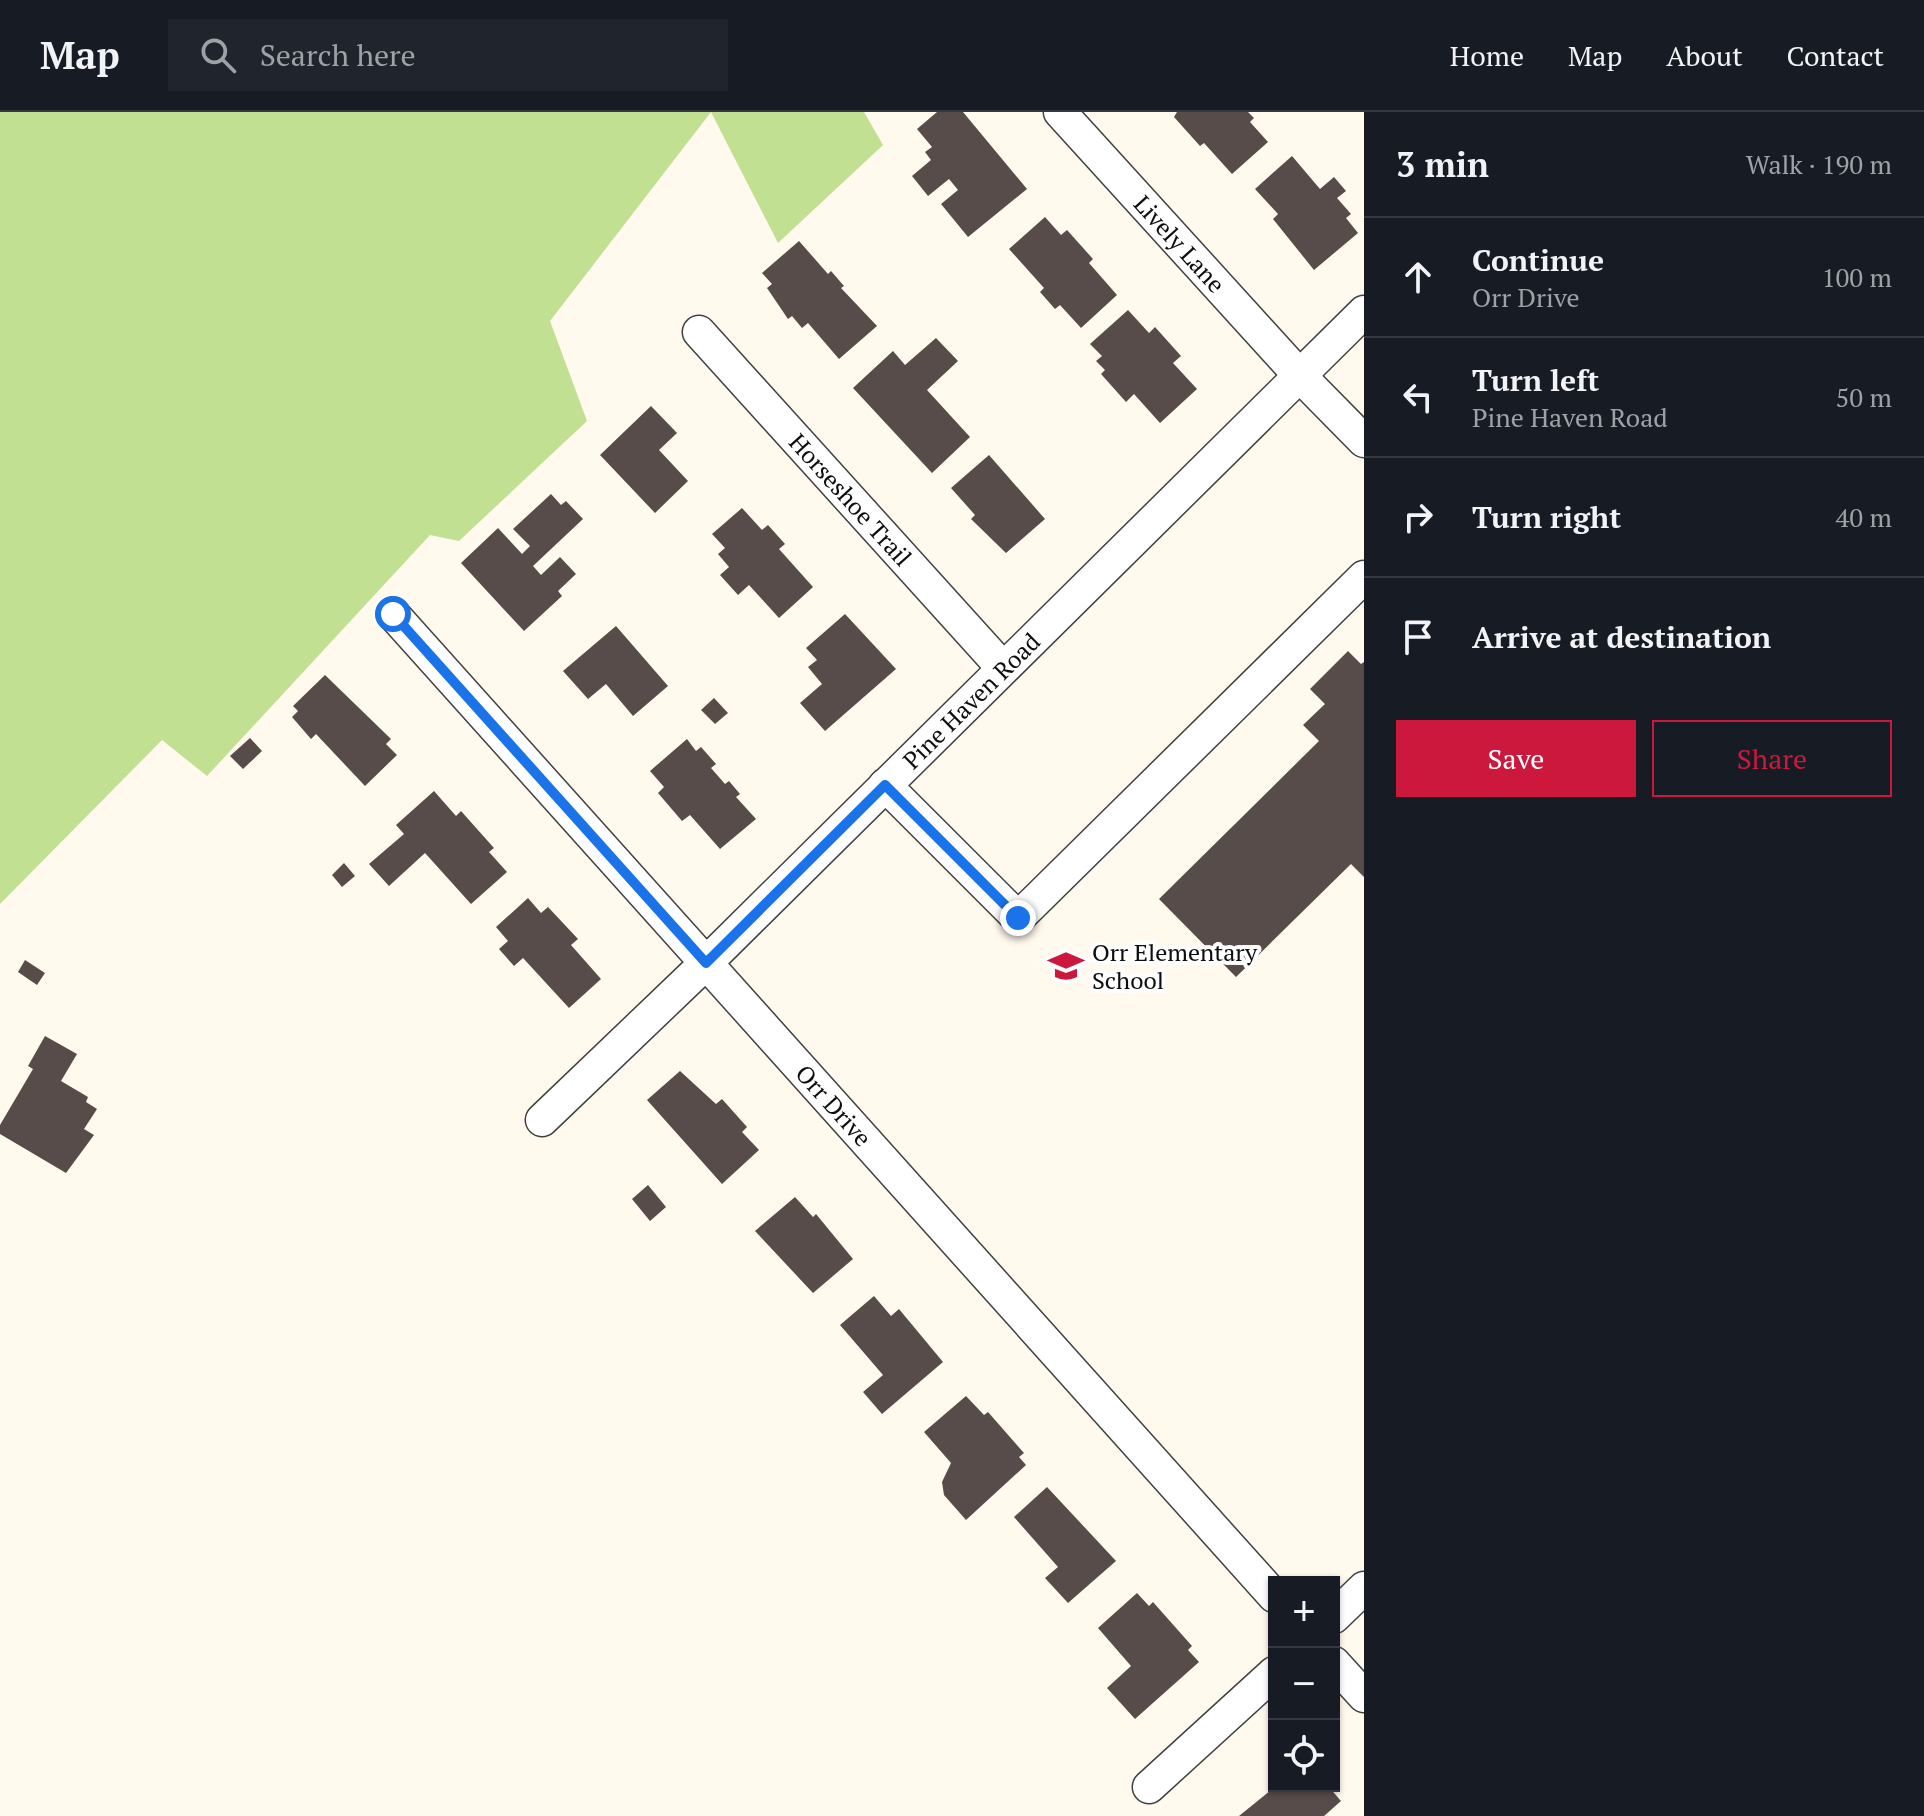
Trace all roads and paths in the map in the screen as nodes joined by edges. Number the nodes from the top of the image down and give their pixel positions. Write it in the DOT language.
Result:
graph roads {
  1 [pos="1060,112"];
  2 [pos="1364,312"];
  3 [pos="699,332"];
  4 [pos="1300,376"];
  5 [pos="1364,441"];
  6 [pos="1364,577"];
  7 [pos="393,614"];
  8 [pos="1002,667"];
  9 [pos="885,785"];
  10 [pos="706,963"];
  11 [pos="542,1120"];
  12 [pos="1364,1588"];
  13 [pos="1268,1589"];
  14 [pos="1340,1611"];
  15 [pos="1340,1670"];
  16 [pos="1268,1678"];
  17 [pos="1364,1696"];
  18 [pos="1149,1787"];
  1 -- 4 [label="street, Lively Lane"];
  2 -- 4 [label="street, Pine Haven Road"];
  3 -- 8 [label="street, Horseshoe Trail"];
  4 -- 5 [label="street, Lively Lane"];
  4 -- 8 [label="street, Pine Haven Road"];
  6 -- 9 [label="street"];
  7 -- 10 [label="street, Orr Drive"];
  8 -- 9 [label="street, Pine Haven Road"];
  9 -- 10 [label="street, Pine Haven Road"];
  10 -- 11 [label="street, Pine Haven Road"];
  10 -- 13 [label="street, Orr Drive"];
  12 -- 14 [label="street"];
  15 -- 17 [label="street"];
  16 -- 18 [label="street"];
}
